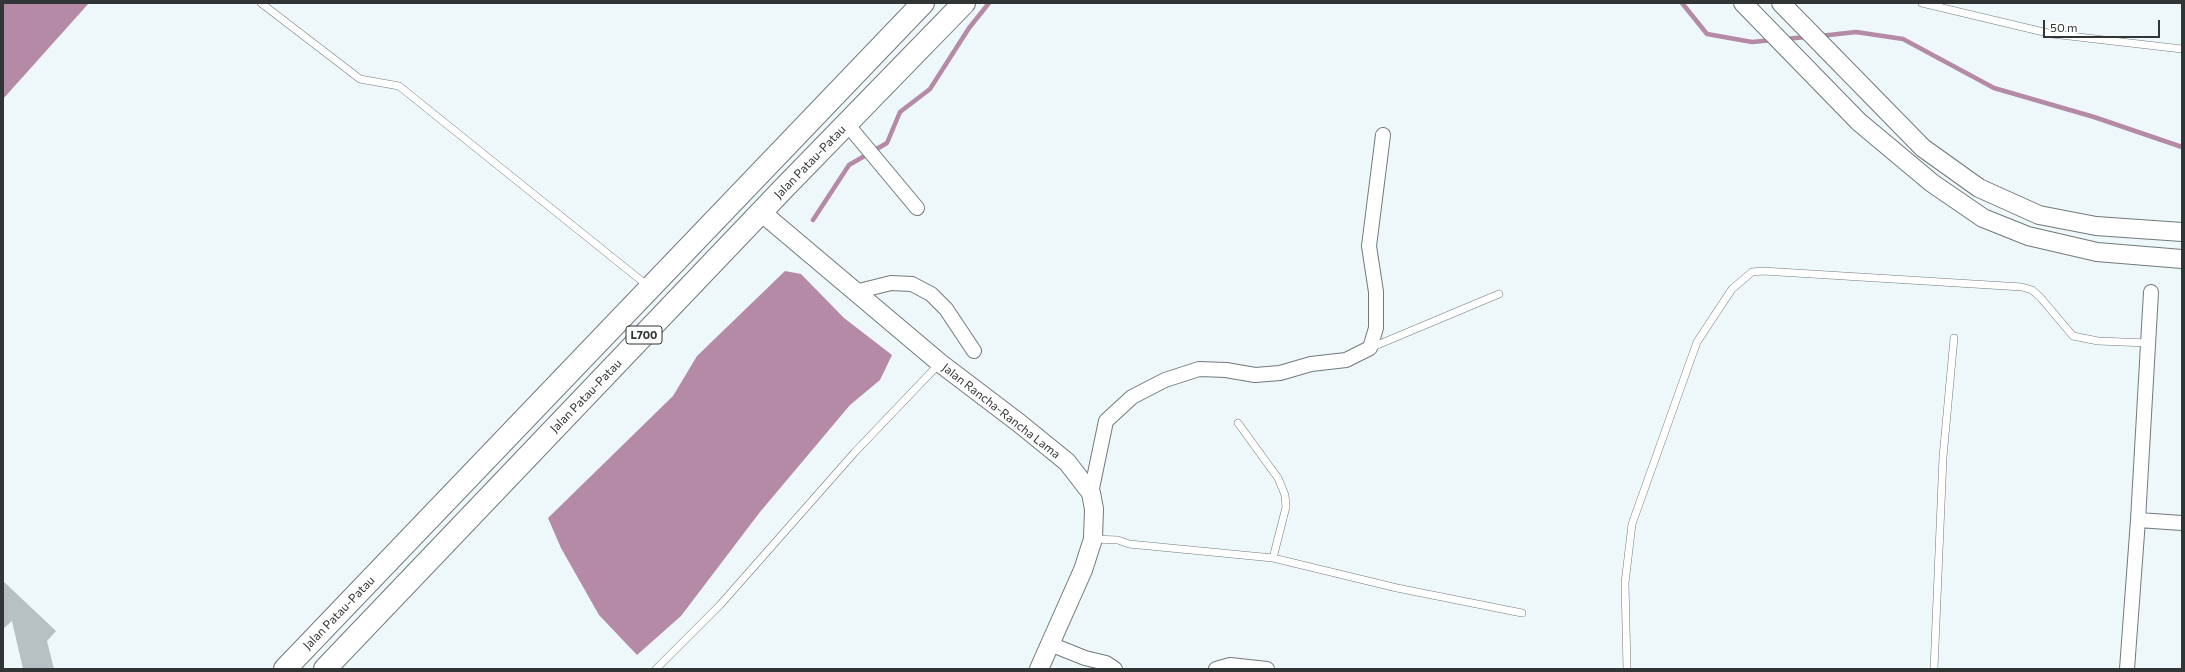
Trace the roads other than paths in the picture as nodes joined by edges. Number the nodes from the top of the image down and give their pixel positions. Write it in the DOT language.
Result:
graph roads {
  1 [pos="262,3"];
  2 [pos="923,3"];
  3 [pos="964,3"];
  4 [pos="1743,3"];
  5 [pos="1781,3"];
  6 [pos="1922,3"];
  7 [pos="2182,49"];
  8 [pos="847,124"];
  9 [pos="1383,135"];
  10 [pos="917,208"];
  11 [pos="761,212"];
  12 [pos="2182,232"];
  13 [pos="2182,259"];
  14 [pos="650,287"];
  15 [pos="855,292"];
  16 [pos="2151,292"];
  17 [pos="1499,294"];
  18 [pos="1954,338"];
  19 [pos="2148,343"];
  20 [pos="1370,348"];
  21 [pos="974,351"];
  22 [pos="940,363"];
  23 [pos="1238,422"];
  24 [pos="1091,493"];
  25 [pos="2138,520"];
  26 [pos="2182,523"];
  27 [pos="1093,539"];
  28 [pos="1272,558"];
  29 [pos="1522,613"];
  30 [pos="1050,644"];
  31 [pos="285,669"];
  32 [pos="325,669"];
  33 [pos="656,669"];
  34 [pos="1039,669"];
  35 [pos="1116,669"];
  36 [pos="1216,669"];
  37 [pos="1267,669"];
  38 [pos="1628,669"];
  39 [pos="1934,669"];
  40 [pos="2127,669"];
  1 -- 14 [label="lane"];
  2 -- 14 [label="main road, Jalan Patau-Patau / L700"];
  3 -- 8 [label="main road, Jalan Patau-Patau / L700"];
  4 -- 13 [label="street"];
  5 -- 12 [label="street"];
  6 -- 7 [label="lane"];
  8 -- 10 [label="street"];
  8 -- 11 [label="main road, Jalan Patau-Patau / L700"];
  9 -- 20 [label="street"];
  11 -- 15 [label="street, Jalan Rancha-Rancha Lama"];
  11 -- 32 [label="main road, Jalan Patau-Patau / L700"];
  14 -- 31 [label="main road, Jalan Patau-Patau / L700"];
  15 -- 21 [label="street"];
  15 -- 22 [label="street, Jalan Rancha-Rancha Lama"];
  16 -- 19 [label="street"];
  17 -- 20 [label="lane"];
  18 -- 39 [label="lane"];
  19 -- 25 [label="street"];
  19 -- 38 [label="lane"];
  20 -- 24 [label="street"];
  22 -- 24 [label="street, Jalan Rancha-Rancha Lama"];
  22 -- 33 [label="lane"];
  23 -- 28 [label="lane"];
  24 -- 27 [label="street, Jalan Rancha-Rancha Lama"];
  25 -- 26 [label="street"];
  25 -- 40 [label="street"];
  27 -- 28 [label="lane"];
  27 -- 30 [label="street, Jalan Rancha-Rancha Lama"];
  28 -- 29 [label="lane"];
  30 -- 34 [label="street, Jalan Rancha-Rancha Lama"];
  30 -- 35 [label="street"];
  36 -- 37 [label="street"];
}
